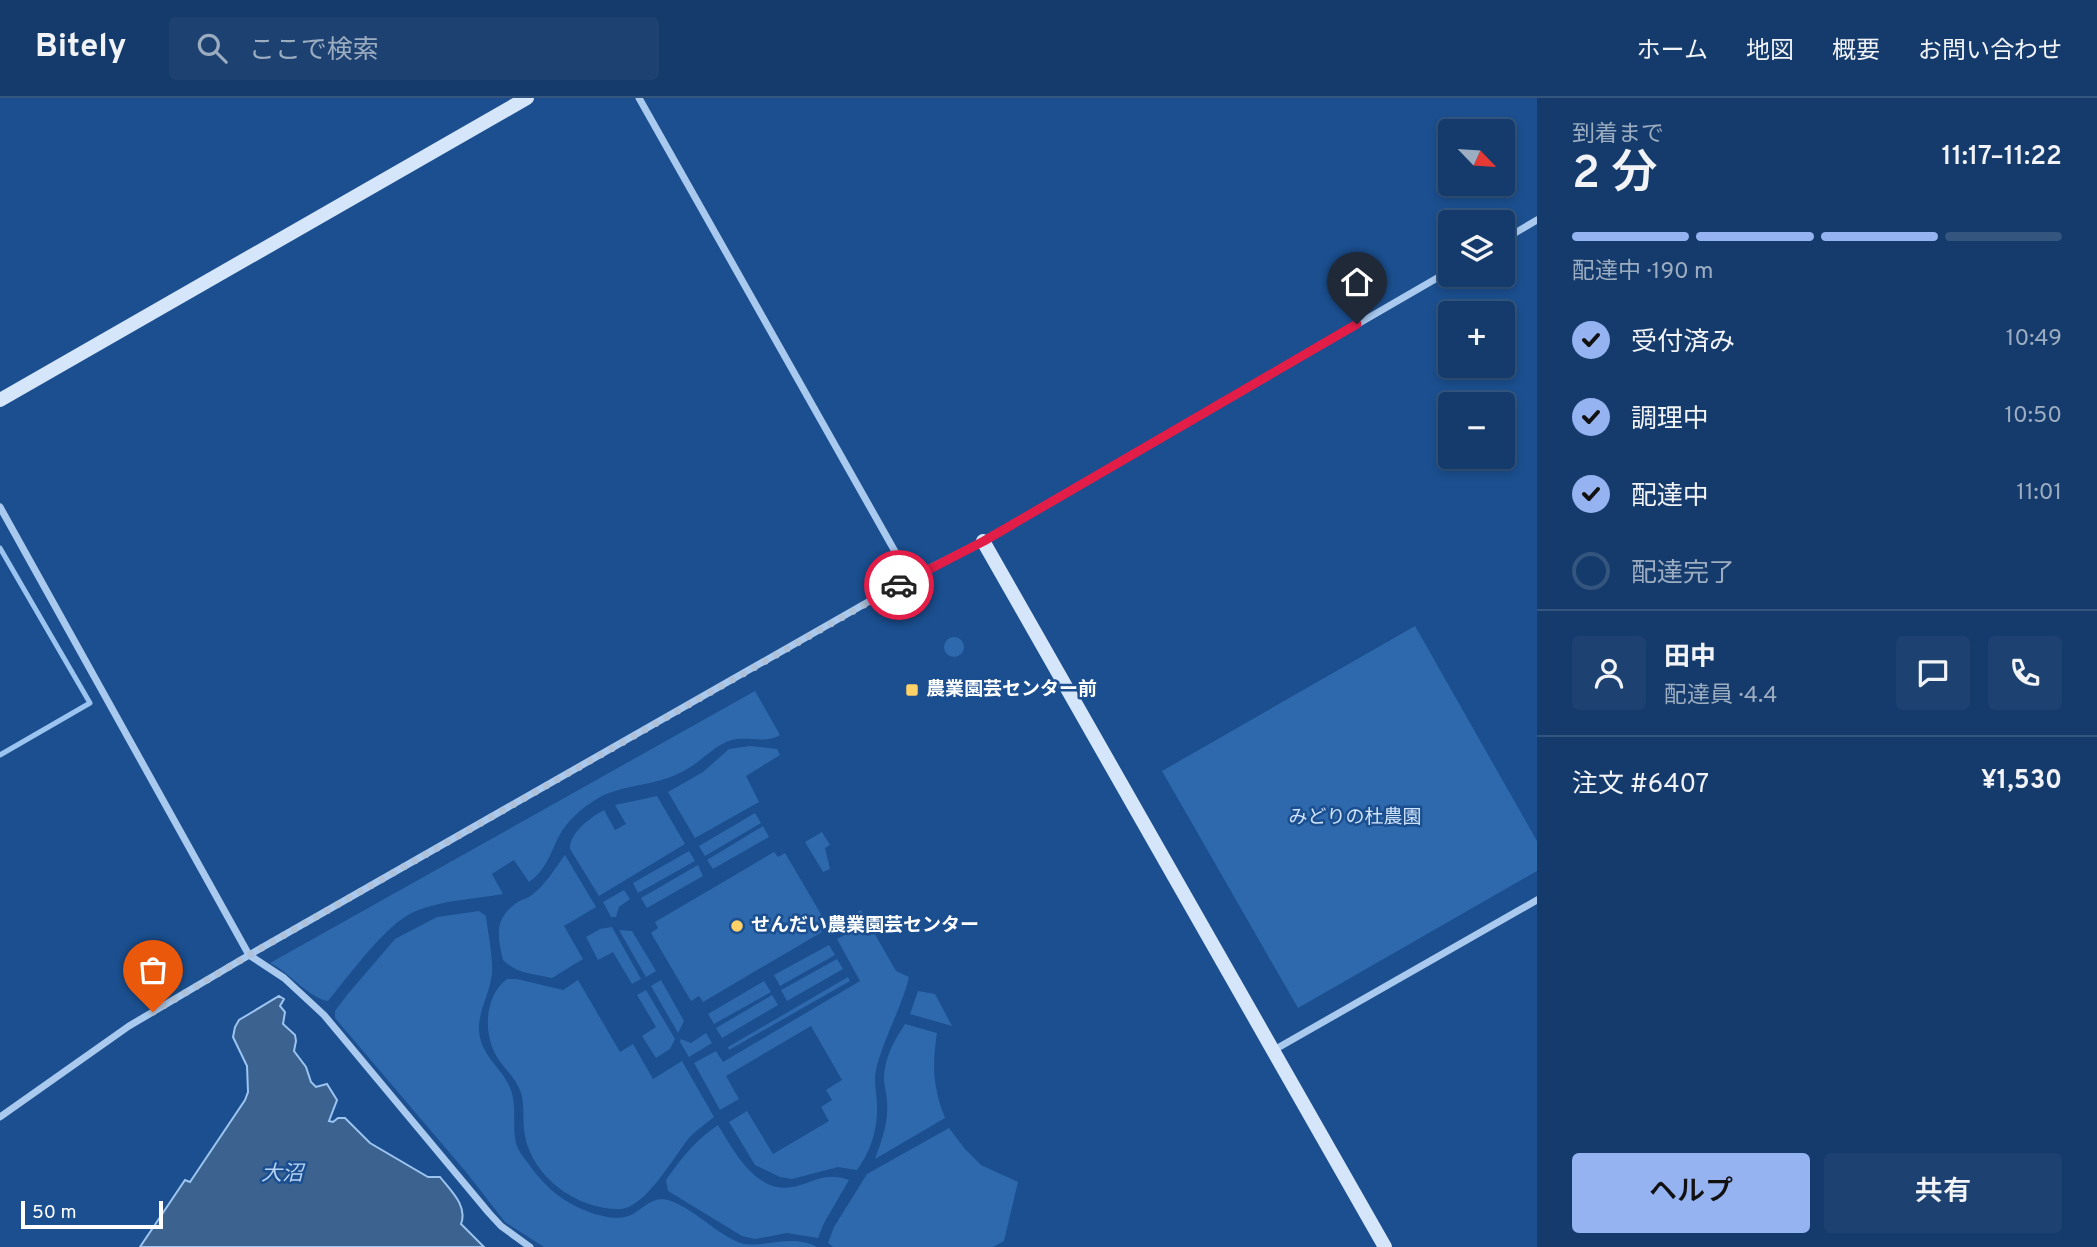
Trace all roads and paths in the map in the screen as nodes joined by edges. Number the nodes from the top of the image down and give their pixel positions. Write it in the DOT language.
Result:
graph roads {
  1 [pos="527,98"];
  2 [pos="639,98"];
  3 [pos="1537,220"];
  4 [pos="1515,233"];
  5 [pos="1438,278"];
  6 [pos="0,400"];
  7 [pos="0,507"];
  8 [pos="984,541"];
  9 [pos="910,578"];
  10 [pos="1537,900"];
  11 [pos="249,955"];
  12 [pos="1274,1051"];
  13 [pos="0,1117"];
  14 [pos="530,1247"];
  15 [pos="1385,1247"];
  1 -- 6 [label="street"];
  2 -- 9 [label="street"];
  3 -- 4 [label="street"];
  5 -- 8 [label="street"];
  7 -- 11 [label="street"];
  8 -- 9 [label="street"];
  8 -- 12 [label="street"];
  9 -- 11 [label="street"];
  10 -- 12 [label="street"];
  11 -- 13 [label="street"];
  11 -- 14 [label="street"];
  12 -- 15 [label="street"];
}
